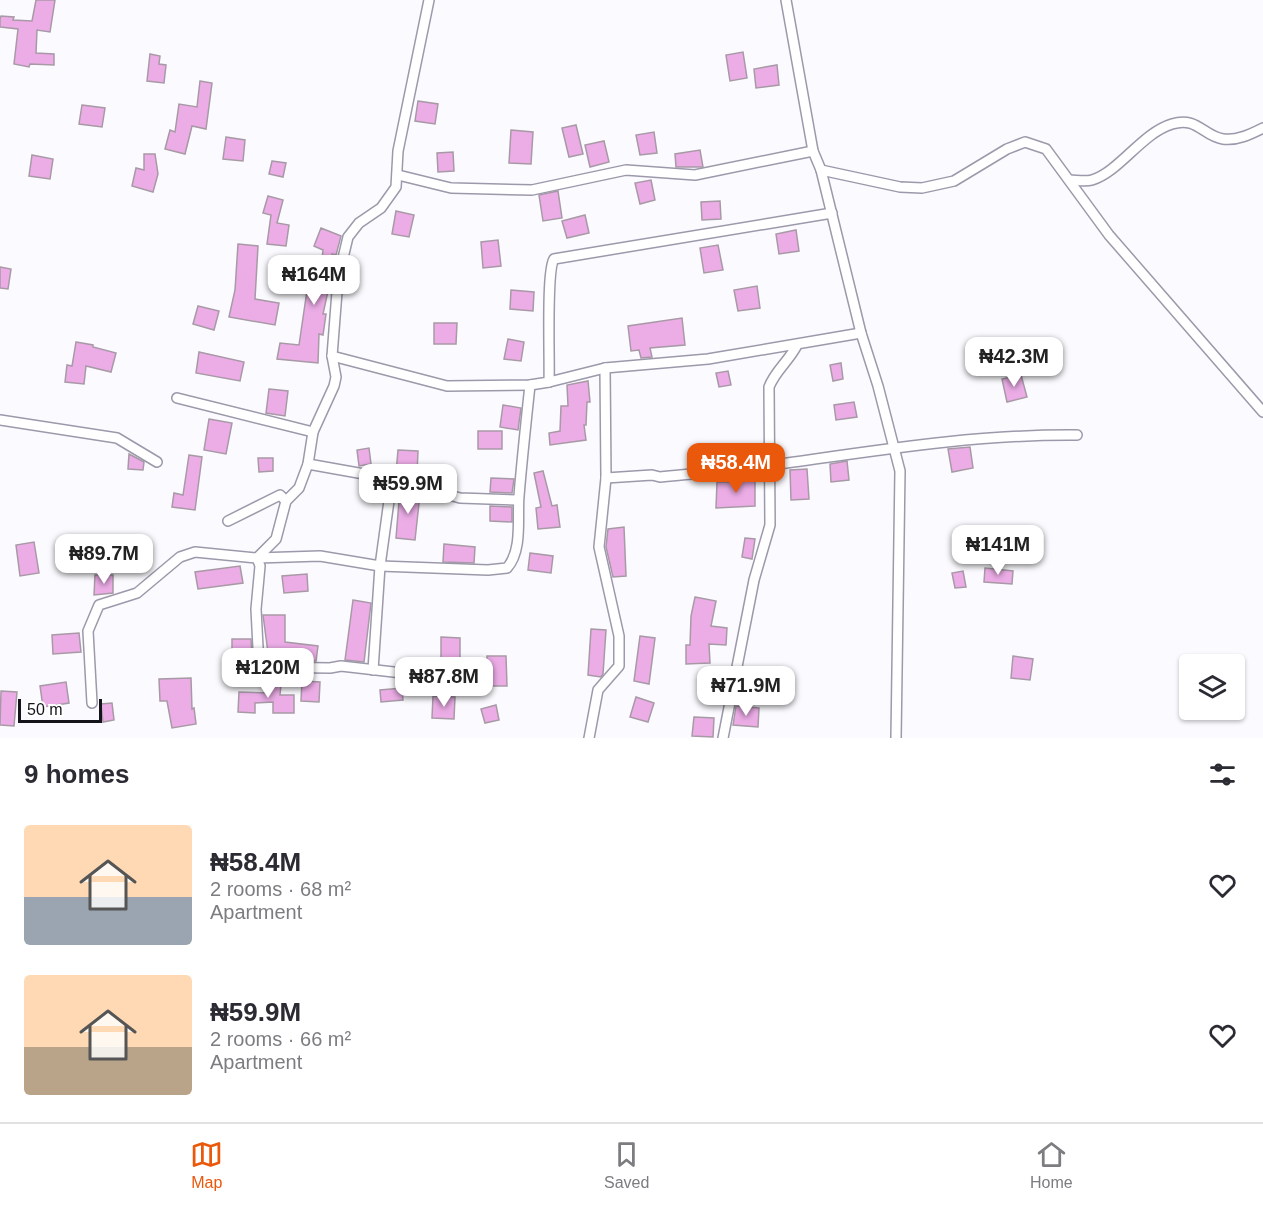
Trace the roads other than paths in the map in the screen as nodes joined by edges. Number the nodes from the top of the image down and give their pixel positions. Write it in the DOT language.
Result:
graph roads {
  1 [pos="429,0"];
  2 [pos="786,0"];
  3 [pos="1263,128"];
  4 [pos="813,151"];
  5 [pos="821,170"];
  6 [pos="398,175"];
  7 [pos="1069,180"];
  8 [pos="832,213"];
  9 [pos="861,333"];
  10 [pos="797,345"];
  11 [pos="332,356"];
  12 [pos="605,368"];
  13 [pos="549,382"];
  14 [pos="530,385"];
  15 [pos="177,398"];
  16 [pos="1263,412"];
  17 [pos="0,420"];
  18 [pos="314,432"];
  19 [pos="1077,435"];
  20 [pos="895,447"];
  21 [pos="157,462"];
  22 [pos="308,464"];
  23 [pos="770,466"];
  24 [pos="606,478"];
  25 [pos="392,479"];
  26 [pos="518,500"];
  27 [pos="286,501"];
  28 [pos="228,521"];
  29 [pos="257,558"];
  30 [pos="380,566"];
  31 [pos="373,670"];
  32 [pos="446,678"];
  33 [pos="92,704"];
  34 [pos="589,738"];
  35 [pos="723,738"];
  36 [pos="896,738"];
  1 -- 6 [label="street"];
  2 -- 4 [label="street"];
  3 -- 7 [label="street"];
  4 -- 5 [label="street"];
  4 -- 6 [label="street"];
  5 -- 7 [label="street"];
  5 -- 8 [label="street"];
  6 -- 11 [label="street"];
  7 -- 16 [label="street"];
  8 -- 9 [label="street"];
  8 -- 13 [label="street"];
  9 -- 10 [label="street"];
  9 -- 20 [label="street"];
  10 -- 12 [label="street"];
  10 -- 23 [label="street"];
  11 -- 14 [label="street"];
  11 -- 18 [label="street"];
  12 -- 13 [label="street"];
  12 -- 24 [label="street"];
  13 -- 14 [label="street"];
  14 -- 26 [label="street"];
  15 -- 18 [label="street"];
  17 -- 21 [label="street"];
  18 -- 22 [label="street"];
  19 -- 20 [label="street"];
  20 -- 23 [label="street"];
  20 -- 36 [label="street"];
  22 -- 25 [label="street"];
  22 -- 27 [label="street"];
  23 -- 24 [label="street"];
  23 -- 35 [label="street"];
  24 -- 34 [label="street"];
  25 -- 26 [label="street"];
  25 -- 30 [label="street"];
  26 -- 30 [label="street"];
  27 -- 28 [label="street"];
  27 -- 29 [label="street"];
  29 -- 30 [label="street"];
  29 -- 31 [label="street"];
  29 -- 33 [label="street"];
  30 -- 31 [label="street"];
  31 -- 32 [label="street"];
}
